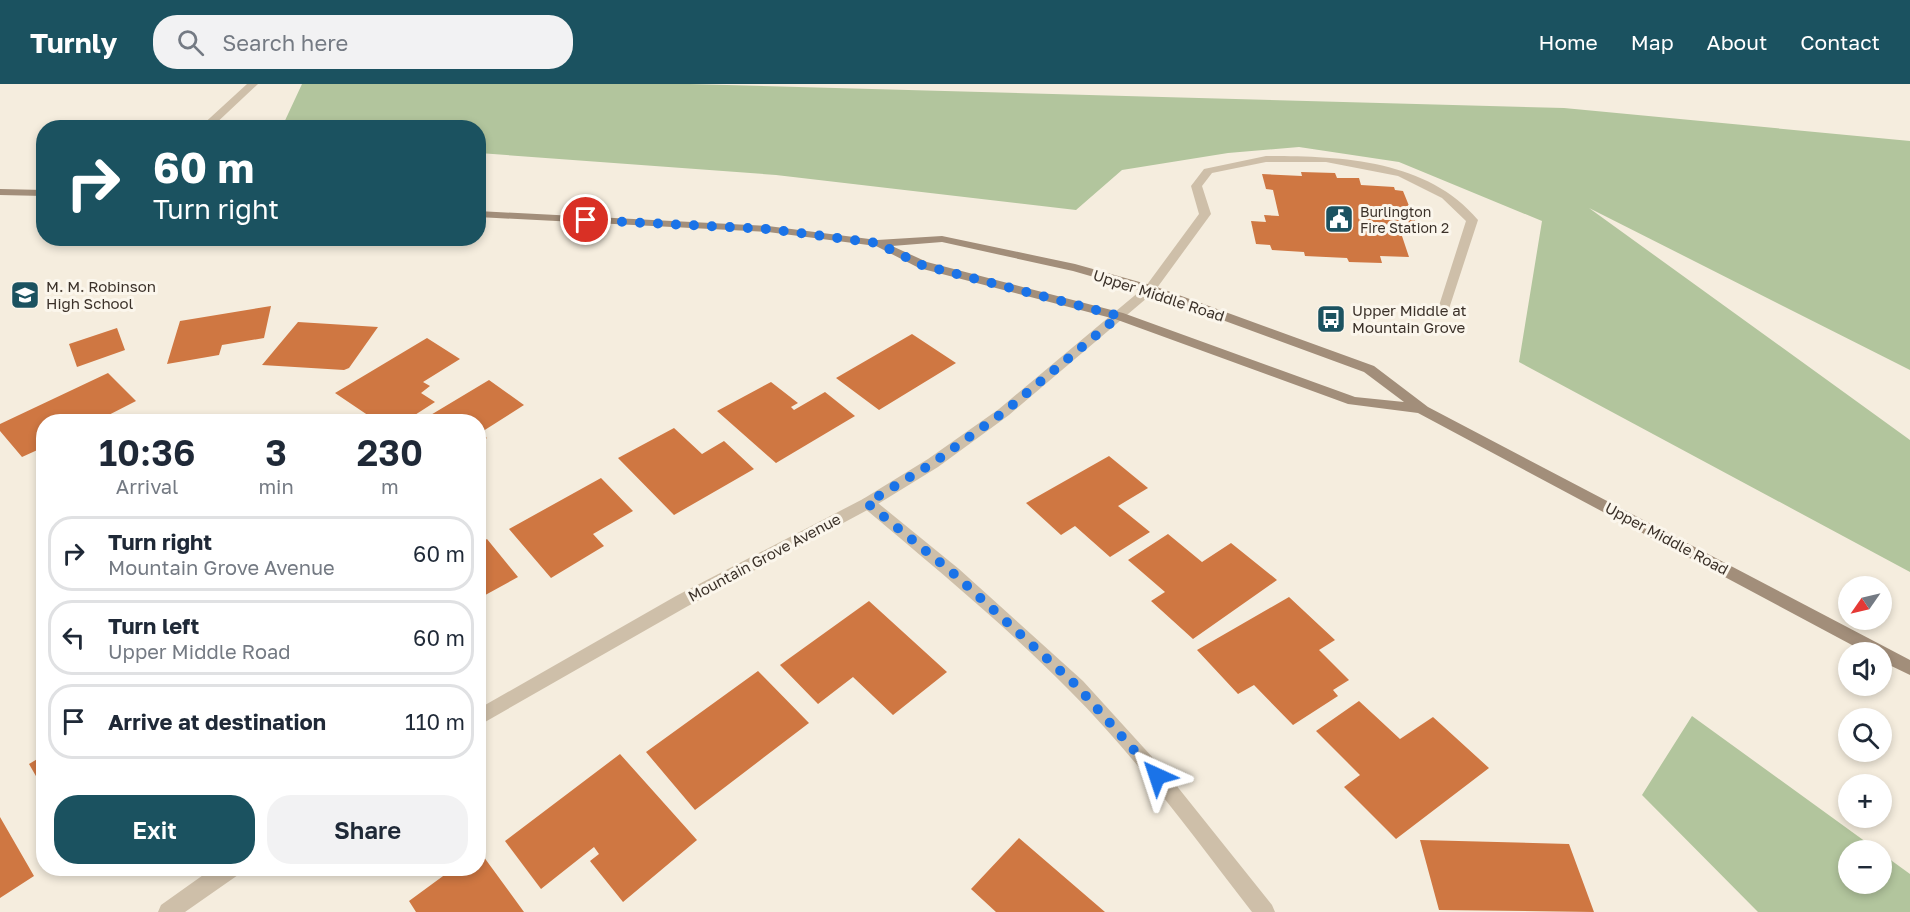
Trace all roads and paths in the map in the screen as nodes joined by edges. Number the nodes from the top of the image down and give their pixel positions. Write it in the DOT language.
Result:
graph roads {
  1 [pos="253,84"];
  2 [pos="213,120"];
  3 [pos="0,192"];
  4 [pos="36,193"];
  5 [pos="486,214"];
  6 [pos="877,243"];
  7 [pos="1150,289"];
  8 [pos="1442,315"];
  9 [pos="1119,316"];
  10 [pos="1424,410"];
  11 [pos="867,503"];
  12 [pos="1910,668"];
  13 [pos="486,713"];
  14 [pos="220,876"];
  15 [pos="168,912"];
  16 [pos="1265,912"];
  1 -- 2 [label="street"];
  3 -- 4 [label="main road"];
  5 -- 6 [label="main road, Upper Middle Road"];
  6 -- 7 [label="main road, Upper Middle Road"];
  6 -- 9 [label="main road, Upper Middle Road"];
  7 -- 8 [label="street, Mountain Grove Avenue"];
  7 -- 9 [label="street, Mountain Grove Avenue"];
  7 -- 10 [label="main road, Upper Middle Road"];
  9 -- 10 [label="main road, Upper Middle Road"];
  9 -- 11 [label="street, Mountain Grove Avenue"];
  10 -- 12 [label="main road, Upper Middle Road"];
  11 -- 13 [label="street, Mountain Grove Avenue"];
  11 -- 16 [label="street"];
  14 -- 15 [label="street"];
}
